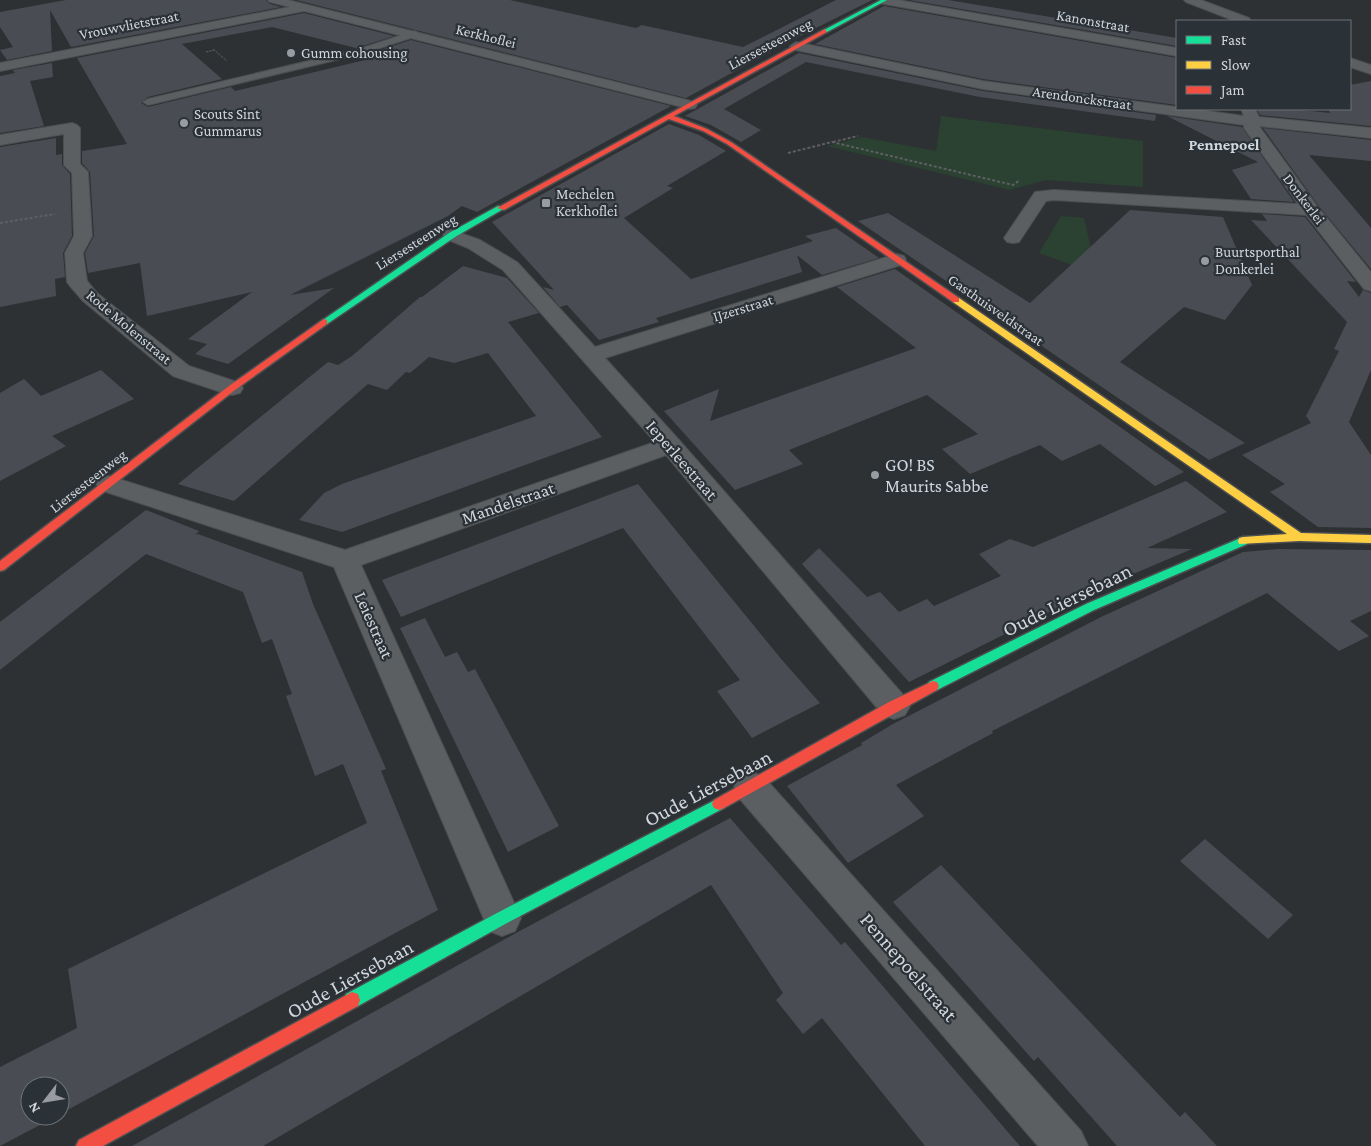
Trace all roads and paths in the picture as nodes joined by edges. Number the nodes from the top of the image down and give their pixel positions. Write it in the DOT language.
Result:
graph roads {
  1 [pos="274,0"];
  2 [pos="885,0"];
  3 [pos="1191,0"];
  4 [pos="914,3"];
  5 [pos="305,4"];
  6 [pos="1199,14"];
  7 [pos="1242,20"];
  8 [pos="414,34"];
  9 [pos="217,46"];
  10 [pos="796,46"];
  11 [pos="216,51"];
  12 [pos="1176,52"];
  13 [pos="207,53"];
  14 [pos="1351,62"];
  15 [pos="231,64"];
  16 [pos="0,66"];
  17 [pos="1371,70"];
  18 [pos="704,97"];
  19 [pos="148,102"];
  20 [pos="690,105"];
  21 [pos="1176,106"];
  22 [pos="1207,110"];
  23 [pos="1250,115"];
  24 [pos="670,117"];
  25 [pos="858,136"];
  26 [pos="1369,136"];
  27 [pos="0,140"];
  28 [pos="832,142"];
  29 [pos="754,161"];
  30 [pos="1054,195"];
  31 [pos="82,209"];
  32 [pos="1311,210"];
  33 [pos="0,223"];
  34 [pos="452,235"];
  35 [pos="1013,238"];
  36 [pos="897,260"];
  37 [pos="1371,285"];
  38 [pos="589,356"];
  39 [pos="232,388"];
  40 [pos="671,445"];
  41 [pos="109,484"];
  42 [pos="1299,537"];
  43 [pos="1371,539"];
  44 [pos="346,560"];
  45 [pos="0,567"];
  46 [pos="894,706"];
  47 [pos="751,787"];
  48 [pos="502,918"];
  49 [pos="85,1146"];
  50 [pos="1066,1146"];
  1 -- 5 [label="street, Kerkhoflei"];
  2 -- 4 [label="street, Kanonstraat"];
  2 -- 10 [label="street, Liersesteenweg"];
  3 -- 6 [label="street"];
  3 -- 7 [label="street"];
  4 -- 12 [label="street, Kanonstraat"];
  5 -- 8 [label="street, Kerkhoflei"];
  5 -- 16 [label="street, Vrouwvlietstraat"];
  5 -- 18 [label="street, Kerkhoflei"];
  8 -- 19 [label="lane"];
  8 -- 20 [label="street, Kerkhoflei"];
  9 -- 11 [label="path"];
  10 -- 18 [label="street, Liersesteenweg"];
  10 -- 21 [label="street, Arendonckstraat"];
  11 -- 13 [label="path"];
  11 -- 15 [label="path"];
  14 -- 17 [label="street"];
  18 -- 20 [label="street, Liersesteenweg"];
  20 -- 24 [label="street, Liersesteenweg"];
  22 -- 23 [label="street, Arendonckstraat"];
  23 -- 26 [label="street, Arendonckstraat"];
  23 -- 32 [label="street, Donkerlei"];
  24 -- 29 [label="street, Gasthuisveldstraat"];
  24 -- 34 [label="street, Liersesteenweg"];
  25 -- 28 [label="path"];
  27 -- 31 [label="street, Rode Molenstraat"];
  28 -- 29 [label="path"];
  28 -- 30 [label="path"];
  29 -- 36 [label="street, Gasthuisveldstraat"];
  30 -- 32 [label="street"];
  30 -- 35 [label="street"];
  31 -- 33 [label="path"];
  31 -- 39 [label="street, Rode Molenstraat"];
  32 -- 37 [label="street, Donkerlei"];
  34 -- 38 [label="street, Ieperleestraat"];
  34 -- 39 [label="street, Liersesteenweg"];
  36 -- 38 [label="street, IJzerstraat"];
  36 -- 42 [label="street, Gasthuisveldstraat"];
  38 -- 40 [label="street, Ieperleestraat"];
  39 -- 41 [label="street, Liersesteenweg"];
  40 -- 44 [label="street, Mandelstraat"];
  40 -- 46 [label="street, Ieperleestraat"];
  41 -- 44 [label="street"];
  41 -- 45 [label="street, Liersesteenweg"];
  42 -- 43 [label="street, Oude Liersebaan"];
  42 -- 46 [label="street, Oude Liersebaan"];
  44 -- 48 [label="street, Leiestraat"];
  46 -- 47 [label="street, Oude Liersebaan"];
  47 -- 48 [label="street, Oude Liersebaan"];
  47 -- 50 [label="street, Pennepoelstraat"];
  48 -- 49 [label="street, Oude Liersebaan"];
}
